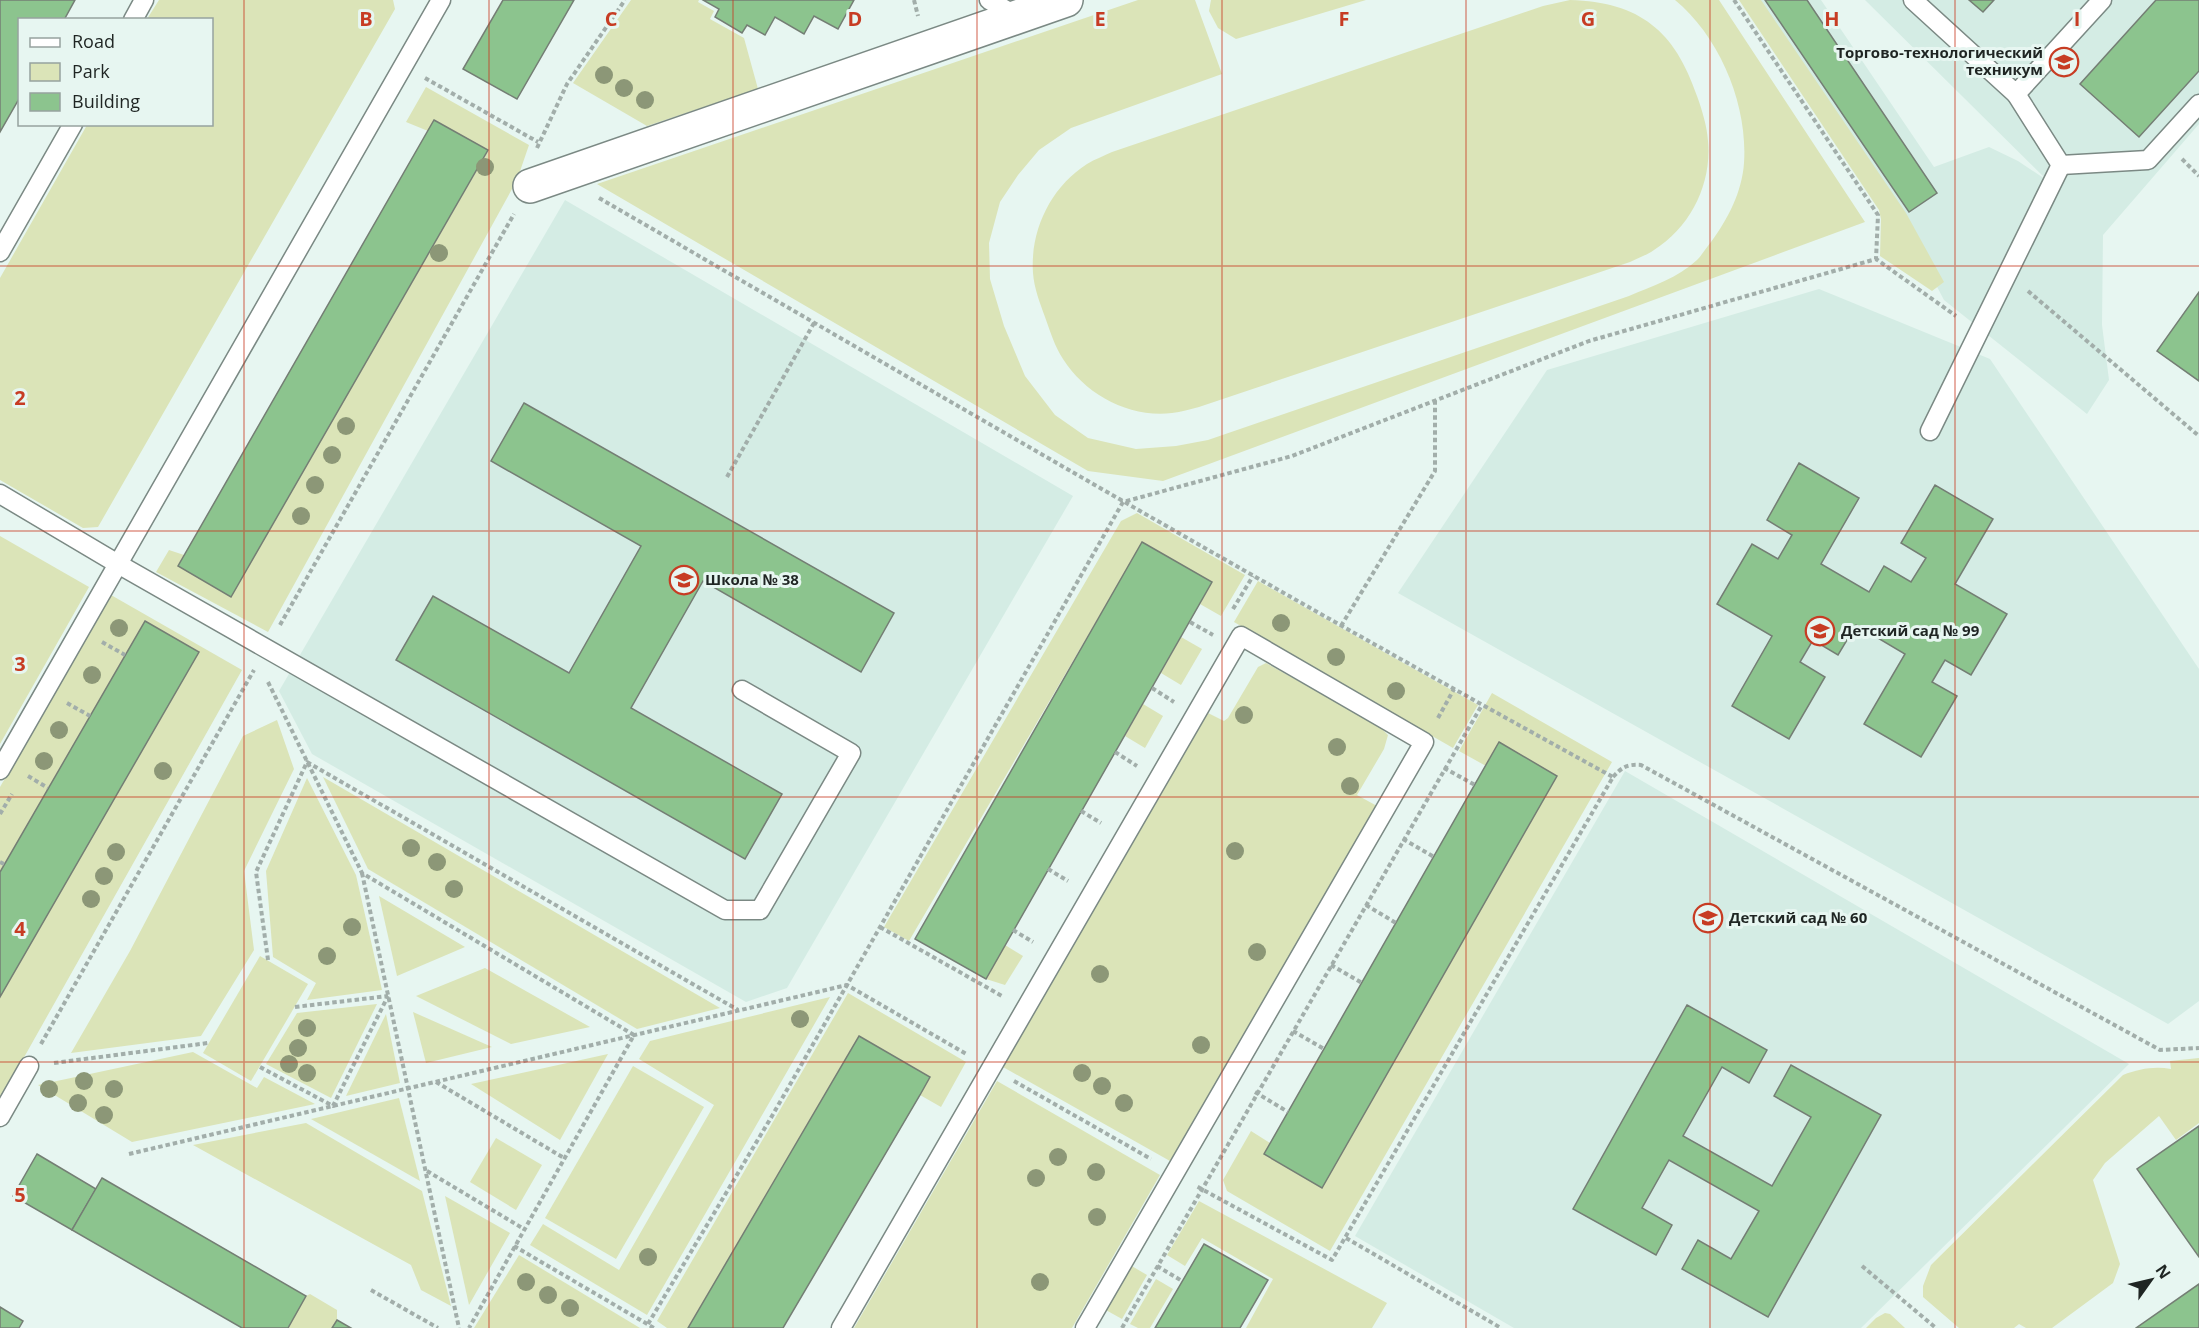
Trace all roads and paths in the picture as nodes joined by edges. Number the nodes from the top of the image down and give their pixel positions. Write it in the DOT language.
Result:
graph roads {
  1 [pos="144,0"];
  2 [pos="441,0"];
  3 [pos="625,0"];
  4 [pos="989,0"];
  5 [pos="1066,0"];
  6 [pos="1734,0"];
  7 [pos="1913,0"];
  8 [pos="2102,0"];
  9 [pos="1018,16"];
  10 [pos="134,18"];
  11 [pos="404,66"];
  12 [pos="2016,94"];
  13 [pos="2199,104"];
  14 [pos="72,126"];
  15 [pos="538,142"];
  16 [pos="2061,165"];
  17 [pos="560,175"];
  18 [pos="530,186"];
  19 [pos="0,252"];
  20 [pos="1876,259"];
  21 [pos="2008,273"];
  22 [pos="814,322"];
  23 [pos="1979,332"];
  24 [pos="1435,400"];
  25 [pos="1929,431"];
  26 [pos="2199,436"];
  27 [pos="727,477"];
  28 [pos="0,494"];
  29 [pos="1123,502"];
  30 [pos="118,564"];
  31 [pos="1190,621"];
  32 [pos="1341,626"];
  33 [pos="1216,637"];
  34 [pos="263,673"];
  35 [pos="1152,688"];
  36 [pos="1454,689"];
  37 [pos="742,690"];
  38 [pos="1177,704"];
  39 [pos="1482,705"];
  40 [pos="1421,748"];
  41 [pos="1115,752"];
  42 [pos="307,762"];
  43 [pos="1140,767"];
  44 [pos="1445,769"];
  45 [pos="0,770"];
  46 [pos="1613,777"];
  47 [pos="1475,785"];
  48 [pos="1081,811"];
  49 [pos="1377,823"];
  50 [pos="1106,826"];
  51 [pos="1404,839"];
  52 [pos="1434,857"];
  53 [pos="1048,869"];
  54 [pos="362,873"];
  55 [pos="1073,884"];
  56 [pos="1339,888"];
  57 [pos="1366,905"];
  58 [pos="1396,923"];
  59 [pos="880,927"];
  60 [pos="1013,930"];
  61 [pos="1038,945"];
  62 [pos="1304,950"];
  63 [pos="268,960"];
  64 [pos="1331,966"];
  65 [pos="1362,983"];
  66 [pos="847,985"];
  67 [pos="388,996"];
  68 [pos="295,1007"];
  69 [pos="1025,1009"];
  70 [pos="738,1010"];
  71 [pos="1266,1016"];
  72 [pos="1293,1031"];
  73 [pos="634,1035"];
  74 [pos="208,1043"];
  75 [pos="2199,1048"];
  76 [pos="1324,1049"];
  77 [pos="29,1066"];
  78 [pos="260,1067"];
  79 [pos="1230,1077"];
  80 [pos="435,1082"];
  81 [pos="408,1088"];
  82 [pos="1257,1093"];
  83 [pos="333,1106"];
  84 [pos="1288,1112"];
  85 [pos="0,1117"];
  86 [pos="129,1154"];
  87 [pos="564,1158"];
  88 [pos="426,1171"];
  89 [pos="524,1229"];
  90 [pos="1346,1238"];
  91 [pos="514,1246"];
  92 [pos="1131,1249"];
  93 [pos="1158,1266"];
  94 [pos="1862,1266"];
  95 [pos="1182,1281"];
  96 [pos="371,1290"];
  97 [pos="648,1324"];
  98 [pos="438,1328"];
  99 [pos="459,1328"];
  100 [pos="469,1328"];
  101 [pos="654,1328"];
  102 [pos="841,1328"];
  103 [pos="1085,1328"];
  104 [pos="1122,1328"];
  105 [pos="1501,1328"];
  106 [pos="1936,1328"];
  1 -- 10 [label="lane"];
  2 -- 11 [label="lane"];
  3 -- 15 [label="path"];
  4 -- 9 [label="lane"];
  5 -- 9 [label="street"];
  6 -- 20 [label="path"];
  7 -- 12 [label="lane"];
  8 -- 12 [label="lane"];
  9 -- 17 [label="street"];
  11 -- 15 [label="path"];
  11 -- 30 [label="lane"];
  12 -- 16 [label="lane"];
  13 -- 16 [label="lane"];
  14 -- 19 [label="lane"];
  15 -- 18 [label="path"];
  16 -- 21 [label="lane"];
  17 -- 18 [label="street"];
  17 -- 22 [label="path"];
  20 -- 23 [label="path"];
  20 -- 24 [label="path"];
  21 -- 23 [label="lane"];
  21 -- 26 [label="path"];
  22 -- 27 [label="path"];
  22 -- 29 [label="path"];
  23 -- 25 [label="lane"];
  24 -- 29 [label="path"];
  24 -- 32 [label="path"];
  28 -- 30 [label="lane"];
  29 -- 59 [label="path"];
  30 -- 37 [label="lane"];
  30 -- 45 [label="lane"];
  31 -- 33 [label="path"];
  34 -- 42 [label="path"];
  35 -- 38 [label="path"];
  36 -- 40 [label="path"];
  39 -- 44 [label="path"];
  40 -- 44 [label="path"];
  40 -- 49 [label="lane"];
  40 -- 69 [label="lane"];
  41 -- 43 [label="path"];
  42 -- 54 [label="path"];
  42 -- 63 [label="path"];
  42 -- 70 [label="path"];
  44 -- 47 [label="path"];
  44 -- 51 [label="path"];
  46 -- 75 [label="path"];
  48 -- 50 [label="path"];
  49 -- 51 [label="path"];
  49 -- 56 [label="lane"];
  51 -- 52 [label="path"];
  51 -- 57 [label="path"];
  53 -- 55 [label="path"];
  54 -- 67 [label="path"];
  54 -- 73 [label="path"];
  56 -- 57 [label="path"];
  56 -- 62 [label="lane"];
  57 -- 58 [label="path"];
  57 -- 64 [label="path"];
  59 -- 66 [label="path"];
  59 -- 69 [label="path"];
  60 -- 61 [label="path"];
  62 -- 64 [label="path"];
  62 -- 71 [label="lane"];
  64 -- 65 [label="path"];
  64 -- 72 [label="path"];
  66 -- 70 [label="path"];
  66 -- 97 [label="path"];
  67 -- 68 [label="path"];
  67 -- 81 [label="path"];
  67 -- 83 [label="path"];
  69 -- 102 [label="lane"];
  70 -- 73 [label="path"];
  71 -- 72 [label="path"];
  71 -- 79 [label="lane"];
  72 -- 76 [label="path"];
  72 -- 82 [label="path"];
  73 -- 80 [label="path"];
  73 -- 87 [label="path"];
  74 -- 77 [label="path"];
  77 -- 85 [label="lane"];
  78 -- 83 [label="path"];
  79 -- 82 [label="path"];
  79 -- 92 [label="lane"];
  80 -- 81 [label="path"];
  80 -- 87 [label="path"];
  81 -- 83 [label="path"];
  81 -- 88 [label="path"];
  82 -- 84 [label="path"];
  82 -- 93 [label="path"];
  83 -- 86 [label="path"];
  87 -- 89 [label="path"];
  88 -- 89 [label="path"];
  88 -- 99 [label="path"];
  89 -- 91 [label="path"];
  90 -- 105 [label="path"];
  91 -- 97 [label="path"];
  91 -- 100 [label="path"];
  92 -- 93 [label="path"];
  92 -- 103 [label="lane"];
  93 -- 95 [label="path"];
  93 -- 104 [label="path"];
  94 -- 106 [label="path"];
  96 -- 98 [label="path"];
  97 -- 101 [label="path"];
}
